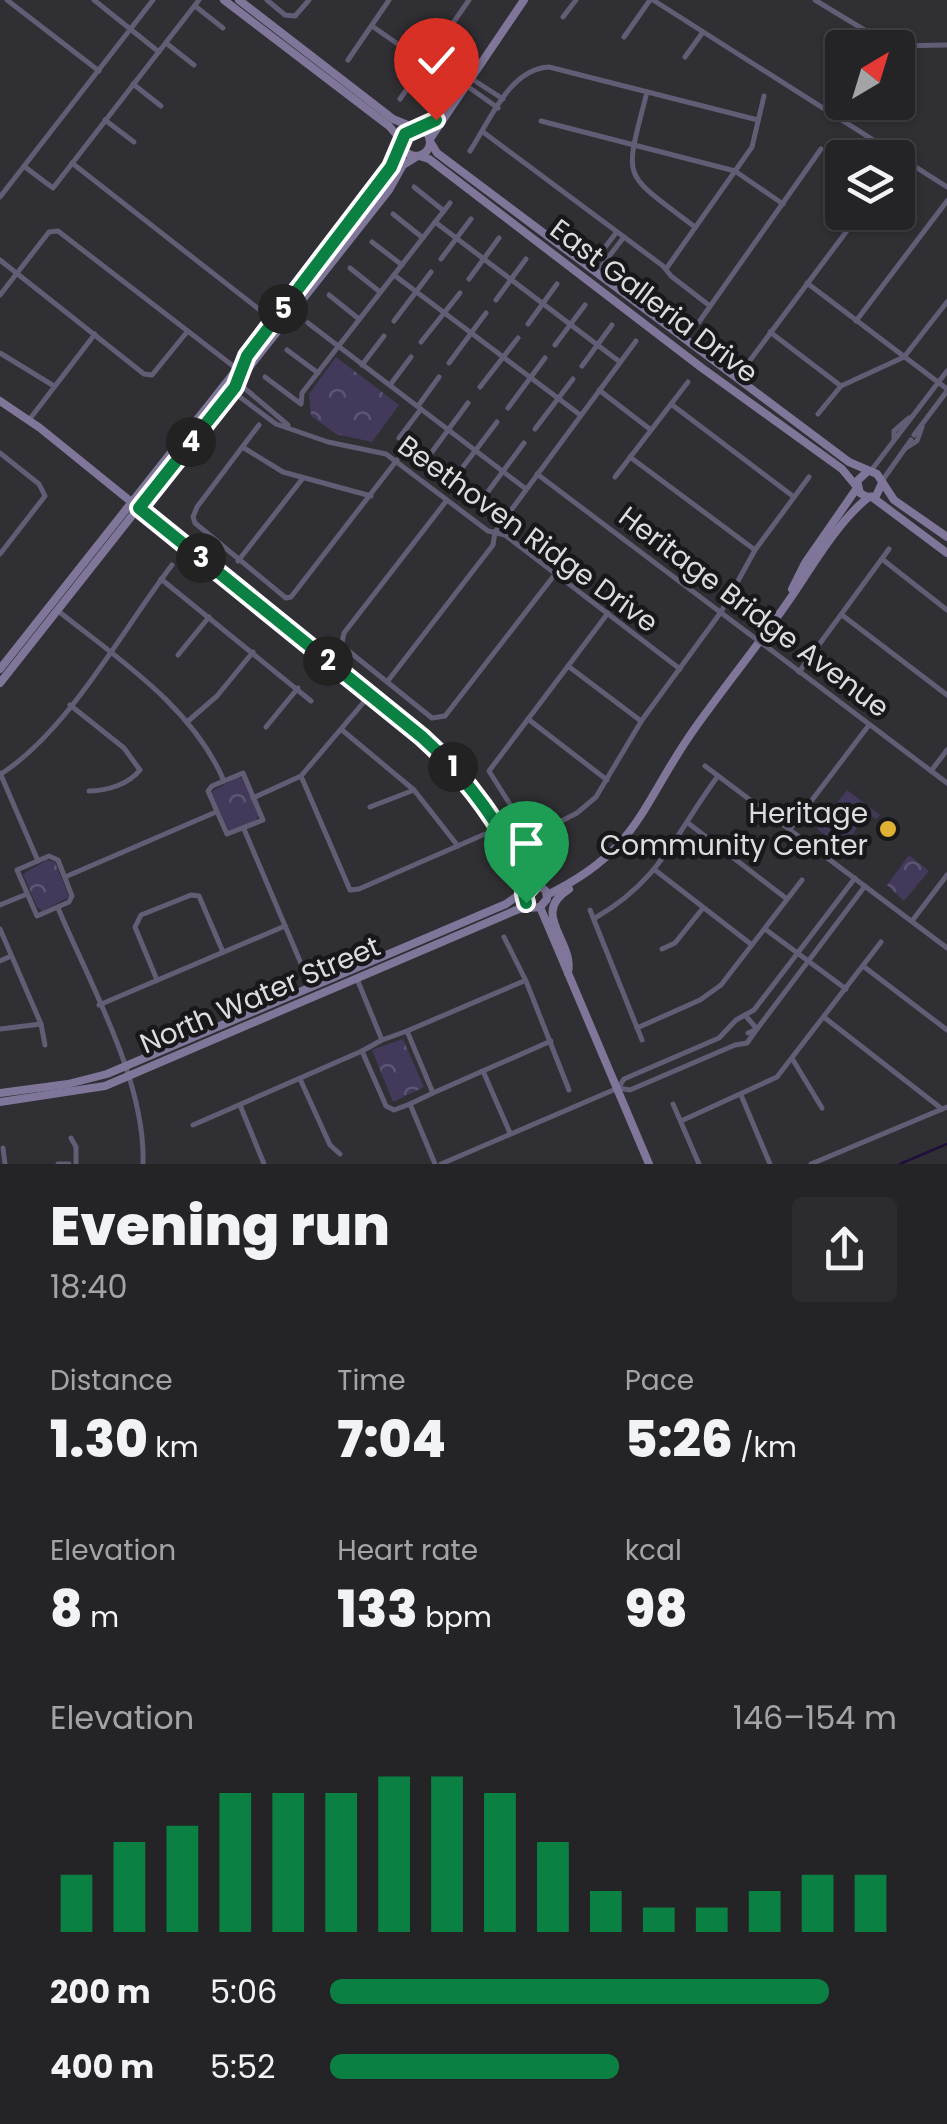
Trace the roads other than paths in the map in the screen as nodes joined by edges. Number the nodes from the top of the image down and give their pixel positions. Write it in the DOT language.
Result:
graph roads {
  1 [pos="7,0"];
  2 [pos="94,0"];
  3 [pos="153,0"];
  4 [pos="224,0"];
  5 [pos="239,0"];
  6 [pos="267,0"];
  7 [pos="309,0"];
  8 [pos="390,0"];
  9 [pos="470,0"];
  10 [pos="524,0"];
  11 [pos="576,0"];
  12 [pos="652,0"];
  13 [pos="815,0"];
  14 [pos="197,3"];
  15 [pos="564,17"];
  16 [pos="372,26"];
  17 [pos="223,28"];
  18 [pos="130,30"];
  19 [pos="703,32"];
  20 [pos="624,37"];
  21 [pos="166,43"];
  22 [pos="947,45"];
  23 [pos="158,52"];
  24 [pos="685,57"];
  25 [pos="348,60"];
  26 [pos="425,63"];
  27 [pos="194,65"];
  28 [pos="98,71"];
  29 [pos="467,81"];
  30 [pos="133,84"];
  31 [pos="647,92"];
  32 [pos="764,96"];
  33 [pos="400,99"];
  34 [pos="503,100"];
  35 [pos="161,106"];
  36 [pos="498,108"];
  37 [pos="446,112"];
  38 [pos="105,120"];
  39 [pos="758,120"];
  40 [pos="541,121"];
  41 [pos="416,128"];
  42 [pos="483,131"];
  43 [pos="868,140"];
  44 [pos="430,141"];
  45 [pos="134,142"];
  46 [pos="402,143"];
  47 [pos="633,145"];
  48 [pos="821,149"];
  49 [pos="470,151"];
  50 [pos="418,156"];
  51 [pos="72,164"];
  52 [pos="24,166"];
  53 [pos="915,169"];
  54 [pos="735,171"];
  55 [pos="414,187"];
  56 [pos="947,187"];
  57 [pos="0,198"];
  58 [pos="947,200"];
  59 [pos="450,203"];
  60 [pos="783,204"];
  61 [pos="444,211"];
  62 [pos="393,214"];
  63 [pos="471,218"];
  64 [pos="435,222"];
  65 [pos="696,228"];
  66 [pos="847,230"];
  67 [pos="616,233"];
  68 [pos="624,237"];
  69 [pos="422,238"];
  70 [pos="456,238"];
  71 [pos="499,238"];
  72 [pos="372,242"];
  73 [pos="441,259"];
  74 [pos="484,259"];
  75 [pos="526,259"];
  76 [pos="0,260"];
  77 [pos="402,264"];
  78 [pos="350,268"];
  79 [pos="666,269"];
  80 [pos="593,270"];
  81 [pos="431,272"];
  82 [pos="17,273"];
  83 [pos="394,275"];
  84 [pos="469,280"];
  85 [pos="511,280"];
  86 [pos="807,283"];
  87 [pos="558,284"];
  88 [pos="380,292"];
  89 [pos="416,292"];
  90 [pos="460,293"];
  91 [pos="0,295"];
  92 [pos="329,295"];
  93 [pos="496,300"];
  94 [pos="947,302"];
  95 [pos="543,304"];
  96 [pos="585,305"];
  97 [pos="710,306"];
  98 [pos="444,313"];
  99 [pos="486,313"];
  100 [pos="360,319"];
  101 [pos="856,320"];
  102 [pos="274,322"];
  103 [pos="308,322"];
  104 [pos="394,322"];
  105 [pos="699,322"];
  106 [pos="528,324"];
  107 [pos="570,324"];
  108 [pos="612,326"];
  109 [pos="188,331"];
  110 [pos="770,332"];
  111 [pos="471,333"];
  112 [pos="95,334"];
  113 [pos="384,336"];
  114 [pos="518,338"];
  115 [pos="636,340"];
  116 [pos="421,342"];
  117 [pos="555,345"];
  118 [pos="598,345"];
  119 [pos="338,347"];
  120 [pos="286,350"];
  121 [pos="0,353"];
  122 [pos="247,356"];
  123 [pos="503,357"];
  124 [pos="411,358"];
  125 [pos="545,358"];
  126 [pos="904,358"];
  127 [pos="620,362"];
  128 [pos="748,362"];
  129 [pos="448,363"];
  130 [pos="362,364"];
  131 [pos="582,366"];
  132 [pos="237,370"];
  133 [pos="947,371"];
  134 [pos="318,373"];
  135 [pos="266,377"];
  136 [pos="439,378"];
  137 [pos="531,378"];
  138 [pos="572,378"];
  139 [pos="688,382"];
  140 [pos="938,382"];
  141 [pos="390,385"];
  142 [pos="54,386"];
  143 [pos="841,386"];
  144 [pos="235,387"];
  145 [pos="480,387"];
  146 [pos="222,389"];
  147 [pos="599,390"];
  148 [pos="947,390"];
  149 [pos="558,398"];
  150 [pos="0,401"];
  151 [pos="468,403"];
  152 [pos="671,404"];
  153 [pos="419,408"];
  154 [pos="508,408"];
  155 [pos="580,414"];
  156 [pos="818,414"];
  157 [pos="29,420"];
  158 [pos="497,422"];
  159 [pos="922,424"];
  160 [pos="259,425"];
  161 [pos="535,429"];
  162 [pos="448,430"];
  163 [pos="651,430"];
  164 [pos="399,438"];
  165 [pos="524,443"];
  166 [pos="181,448"];
  167 [pos="243,448"];
  168 [pos="904,449"];
  169 [pos="476,450"];
  170 [pos="0,453"];
  171 [pos="630,457"];
  172 [pos="396,460"];
  173 [pos="426,460"];
  174 [pos="503,471"];
  175 [pos="869,472"];
  176 [pos="537,474"];
  177 [pos="809,477"];
  178 [pos="303,478"];
  179 [pos="615,478"];
  180 [pos="453,480"];
  181 [pos="882,482"];
  182 [pos="857,487"];
  183 [pos="526,489"];
  184 [pos="371,496"];
  185 [pos="794,497"];
  186 [pos="871,497"];
  187 [pos="447,500"];
  188 [pos="481,501"];
  189 [pos="135,505"];
  190 [pos="495,532"];
  191 [pos="947,537"];
  192 [pos="755,550"];
  193 [pos="890,550"];
  194 [pos="947,553"];
  195 [pos="0,554"];
  196 [pos="882,560"];
  197 [pos="238,561"];
  198 [pos="172,564"];
  199 [pos="556,573"];
  200 [pos="161,580"];
  201 [pos="54,608"];
  202 [pos="947,610"];
  203 [pos="782,611"];
  204 [pos="722,612"];
  205 [pos="608,614"];
  206 [pos="842,615"];
  207 [pos="208,617"];
  208 [pos="253,652"];
  209 [pos="110,653"];
  210 [pos="178,655"];
  211 [pos="568,666"];
  212 [pos="0,669"];
  213 [pos="680,669"];
  214 [pos="799,672"];
  215 [pos="387,682"];
  216 [pos="0,684"];
  217 [pos="298,688"];
  218 [pos="370,695"];
  219 [pos="947,695"];
  220 [pos="312,701"];
  221 [pos="70,704"];
  222 [pos="528,719"];
  223 [pos="641,721"];
  224 [pos="187,722"];
  225 [pos="869,725"];
  226 [pos="266,727"];
  227 [pos="342,730"];
  228 [pos="947,750"];
  229 [pos="705,766"];
  230 [pos="932,771"];
  231 [pos="0,774"];
  232 [pos="301,776"];
  233 [pos="718,776"];
  234 [pos="607,780"];
  235 [pos="224,781"];
  236 [pos="947,783"];
  237 [pos="414,790"];
  238 [pos="89,791"];
  239 [pos="254,798"];
  240 [pos="370,807"];
  241 [pos="216,812"];
  242 [pos="688,824"];
  243 [pos="244,829"];
  244 [pos="790,829"];
  245 [pos="485,834"];
  246 [pos="458,846"];
  247 [pos="38,860"];
  248 [pos="655,870"];
  249 [pos="947,875"];
  250 [pos="65,877"];
  251 [pos="582,877"];
  252 [pos="855,878"];
  253 [pos="802,880"];
  254 [pos="531,886"];
  255 [pos="865,886"];
  256 [pos="27,894"];
  257 [pos="524,894"];
  258 [pos="547,895"];
  259 [pos="787,900"];
  260 [pos="0,905"];
  261 [pos="535,907"];
  262 [pos="58,908"];
  263 [pos="704,908"];
  264 [pos="590,910"];
  265 [pos="595,918"];
  266 [pos="912,921"];
  267 [pos="285,926"];
  268 [pos="0,929"];
  269 [pos="765,929"];
  270 [pos="504,937"];
  271 [pos="881,942"];
  272 [pos="752,945"];
  273 [pos="947,948"];
  274 [pos="662,949"];
  275 [pos="223,952"];
  276 [pos="798,954"];
  277 [pos="11,956"];
  278 [pos="0,961"];
  279 [pos="808,962"];
  280 [pos="863,966"];
  281 [pos="568,973"];
  282 [pos="357,978"];
  283 [pos="157,980"];
  284 [pos="526,981"];
  285 [pos="311,986"];
  286 [pos="846,989"];
  287 [pos="316,996"];
  288 [pos="99,1005"];
  289 [pos="745,1015"];
  290 [pos="825,1018"];
  291 [pos="41,1024"];
  292 [pos="637,1028"];
  293 [pos="0,1029"];
  294 [pos="756,1029"];
  295 [pos="407,1030"];
  296 [pos="947,1030"];
  297 [pos="382,1040"];
  298 [pos="642,1040"];
  299 [pos="551,1042"];
  300 [pos="735,1044"];
  301 [pos="45,1045"];
  302 [pos="362,1051"];
  303 [pos="793,1060"];
  304 [pos="483,1071"];
  305 [pos="126,1072"];
  306 [pos="300,1078"];
  307 [pos="618,1088"];
  308 [pos="570,1090"];
  309 [pos="0,1092"];
  310 [pos="433,1093"];
  311 [pos="741,1095"];
  312 [pos="0,1102"];
  313 [pos="410,1104"];
  314 [pos="673,1104"];
  315 [pos="240,1105"];
  316 [pos="822,1108"];
  317 [pos="944,1108"];
  318 [pos="681,1120"];
  319 [pos="194,1125"];
  320 [pos="510,1134"];
  321 [pos="72,1138"];
  322 [pos="3,1148"];
  323 [pos="340,1154"];
  324 [pos="5,1164"];
  325 [pos="58,1164"];
  326 [pos="72,1164"];
  327 [pos="143,1164"];
  328 [pos="264,1164"];
  329 [pos="438,1164"];
  330 [pos="649,1164"];
  331 [pos="699,1164"];
  332 [pos="770,1164"];
  333 [pos="811,1164"];
  1 -- 28 [label="street"];
  2 -- 18 [label="street"];
  3 -- 18 [label="street"];
  4 -- 46 [label="street"];
  5 -- 41 [label="street"];
  6 -- 7 [label="street"];
  8 -- 16 [label="street"];
  9 -- 26 [label="street"];
  10 -- 29 [label="street"];
  11 -- 15 [label="street"];
  12 -- 19 [label="street"];
  12 -- 20 [label="street"];
  13 -- 22 [label="street"];
  14 -- 17 [label="street"];
  14 -- 21 [label="street"];
  16 -- 25 [label="street"];
  16 -- 26 [label="street"];
  18 -- 23 [label="street"];
  18 -- 28 [label="street"];
  19 -- 24 [label="street"];
  19 -- 43 [label="street"];
  21 -- 23 [label="street"];
  21 -- 27 [label="street"];
  23 -- 30 [label="street"];
  26 -- 33 [label="street"];
  28 -- 52 [label="street"];
  29 -- 34 [label="street"];
  29 -- 36 [label="street"];
  29 -- 37 [label="street"];
  30 -- 35 [label="street"];
  30 -- 38 [label="street"];
  31 -- 34 [label="street"];
  31 -- 39 [label="street"];
  31 -- 47 [label="street"];
  32 -- 39 [label="street"];
  34 -- 36 [label="street"];
  36 -- 42 [label="street"];
  37 -- 41 [label="street"];
  37 -- 44 [label="street"];
  38 -- 45 [label="street"];
  38 -- 51 [label="street"];
  39 -- 54 [label="street"];
  40 -- 47 [label="street"];
  41 -- 44 [label="street"];
  41 -- 46 [label="street"];
  42 -- 49 [label="street"];
  42 -- 67 [label="street"];
  44 -- 50 [label="street"];
  44 -- 80 [label="street, East Galleria Drive"];
  46 -- 50 [label="street"];
  46 -- 102 [label="street"];
  47 -- 54 [label="street"];
  47 -- 65 [label="street"];
  48 -- 60 [label="street"];
  50 -- 144 [label="street"];
  50 -- 182 [label="street, East Galleria Drive"];
  51 -- 52 [label="street"];
  51 -- 102 [label="street"];
  52 -- 57 [label="street"];
  53 -- 56 [label="street"];
  54 -- 60 [label="street"];
  54 -- 65 [label="street"];
  55 -- 61 [label="street"];
  58 -- 101 [label="street"];
  59 -- 61 [label="street"];
  60 -- 97 [label="street"];
  61 -- 64 [label="street"];
  62 -- 69 [label="street"];
  63 -- 70 [label="street"];
  64 -- 69 [label="street"];
  64 -- 70 [label="street"];
  65 -- 79 [label="street"];
  66 -- 86 [label="street"];
  67 -- 68 [label="street"];
  67 -- 80 [label="street"];
  68 -- 79 [label="street"];
  68 -- 80 [label="street"];
  69 -- 77 [label="street"];
  70 -- 73 [label="street"];
  70 -- 74 [label="street"];
  71 -- 74 [label="street"];
  72 -- 77 [label="street"];
  74 -- 84 [label="street"];
  74 -- 85 [label="street"];
  75 -- 85 [label="street"];
  76 -- 82 [label="street"];
  77 -- 83 [label="street"];
  78 -- 88 [label="street"];
  79 -- 97 [label="street"];
  80 -- 175 [label="street, East Galleria Drive"];
  81 -- 89 [label="street"];
  82 -- 91 [label="street"];
  82 -- 109 [label="street"];
  82 -- 112 [label="street"];
  83 -- 88 [label="street"];
  83 -- 89 [label="street"];
  85 -- 93 [label="street"];
  85 -- 95 [label="street"];
  86 -- 101 [label="street"];
  86 -- 110 [label="street"];
  87 -- 95 [label="street"];
  88 -- 100 [label="street"];
  89 -- 98 [label="street"];
  89 -- 104 [label="street"];
  90 -- 98 [label="street"];
  92 -- 100 [label="street"];
  94 -- 126 [label="street"];
  95 -- 106 [label="street"];
  95 -- 107 [label="street"];
  96 -- 107 [label="street"];
  97 -- 105 [label="street"];
  98 -- 111 [label="street"];
  98 -- 116 [label="street"];
  99 -- 111 [label="street"];
  100 -- 119 [label="street"];
  101 -- 126 [label="street"];
  102 -- 122 [label="street"];
  103 -- 119 [label="street"];
  107 -- 117 [label="street"];
  107 -- 118 [label="street"];
  108 -- 118 [label="street"];
  109 -- 112 [label="street"];
  109 -- 132 [label="street"];
  110 -- 128 [label="street"];
  110 -- 143 [label="street"];
  111 -- 123 [label="street"];
  111 -- 129 [label="street"];
  112 -- 142 [label="street"];
  113 -- 130 [label="street"];
  114 -- 123 [label="street"];
  115 -- 127 [label="street"];
  118 -- 127 [label="street"];
  118 -- 131 [label="street"];
  119 -- 130 [label="street"];
  119 -- 134 [label="street"];
  120 -- 134 [label="street"];
  121 -- 142 [label="street"];
  122 -- 132 [label="street"];
  122 -- 144 [label="street"];
  123 -- 137 [label="street"];
  123 -- 145 [label="street"];
  124 -- 141 [label="street"];
  125 -- 137 [label="street"];
  126 -- 140 [label="street"];
  126 -- 143 [label="street"];
  127 -- 147 [label="street"];
  130 -- 141 [label="street"];
  132 -- 146 [label="street"];
  133 -- 140 [label="street"];
  134 -- 135 [label="street"];
  136 -- 153 [label="street"];
  137 -- 149 [label="street"];
  137 -- 154 [label="street"];
  138 -- 149 [label="street"];
  139 -- 152 [label="street"];
  140 -- 148 [label="street"];
  140 -- 175 [label="street"];
  141 -- 153 [label="street"];
  142 -- 157 [label="street"];
  143 -- 156 [label="street"];
  144 -- 146 [label="street"];
  144 -- 166 [label="street"];
  144 -- 172 [label="street, Beethoven Ridge Drive"];
  146 -- 166 [label="street"];
  147 -- 155 [label="street"];
  147 -- 163 [label="street"];
  148 -- 159 [label="street"];
  149 -- 155 [label="street"];
  149 -- 161 [label="street"];
  150 -- 157 [label="street"];
  151 -- 162 [label="street"];
  152 -- 163 [label="street"];
  152 -- 185 [label="street"];
  153 -- 162 [label="street"];
  153 -- 164 [label="street"];
  155 -- 176 [label="street"];
  157 -- 189 [label="street"];
  158 -- 169 [label="street"];
  159 -- 168 [label="street"];
  159 -- 168 [label="street"];
  160 -- 167 [label="street"];
  162 -- 169 [label="street"];
  162 -- 173 [label="street"];
  163 -- 171 [label="street"];
  165 -- 174 [label="street"];
  166 -- 189 [label="street"];
  167 -- 178 [label="street"];
  167 -- 197 [label="street"];
  168 -- 181 [label="street"];
  169 -- 174 [label="street"];
  169 -- 180 [label="street"];
  170 -- 195 [label="street"];
  171 -- 179 [label="street"];
  171 -- 192 [label="street"];
  172 -- 184 [label="street"];
  172 -- 187 [label="street, Beethoven Ridge Drive"];
  174 -- 183 [label="street"];
  174 -- 188 [label="street"];
  175 -- 181 [label="street"];
  175 -- 182 [label="street"];
  176 -- 183 [label="street"];
  176 -- 204 [label="street, Heritage Bridge Avenue"];
  177 -- 185 [label="street"];
  178 -- 184 [label="street"];
  178 -- 197 [label="street"];
  181 -- 186 [label="street"];
  181 -- 191 [label="street"];
  182 -- 186 [label="street"];
  182 -- 203 [label="street"];
  183 -- 190 [label="street"];
  184 -- 197 [label="street"];
  185 -- 192 [label="street"];
  186 -- 194 [label="street"];
  186 -- 203 [label="street"];
  187 -- 190 [label="street, Beethoven Ridge Drive"];
  187 -- 215 [label="street"];
  189 -- 201 [label="street"];
  189 -- 218 [label="street"];
  190 -- 199 [label="street, Beethoven Ridge Drive"];
  190 -- 215 [label="street"];
  192 -- 204 [label="street"];
  193 -- 196 [label="street"];
  196 -- 202 [label="street"];
  196 -- 206 [label="street"];
  198 -- 200 [label="street"];
  199 -- 205 [label="street, Beethoven Ridge Drive"];
  199 -- 215 [label="street"];
  200 -- 207 [label="street"];
  200 -- 209 [label="street"];
  201 -- 209 [label="street"];
  201 -- 212 [label="street"];
  201 -- 216 [label="street"];
  203 -- 251 [label="street"];
  204 -- 213 [label="street"];
  204 -- 214 [label="street, Heritage Bridge Avenue, bridge"];
  205 -- 211 [label="street"];
  205 -- 213 [label="street, Beethoven Ridge Drive"];
  206 -- 214 [label="street"];
  206 -- 219 [label="street"];
  207 -- 208 [label="street"];
  207 -- 210 [label="street"];
  208 -- 217 [label="street"];
  208 -- 224 [label="street"];
  209 -- 221 [label="street"];
  209 -- 224 [label="street"];
  211 -- 222 [label="street"];
  211 -- 223 [label="street"];
  213 -- 223 [label="street"];
  214 -- 225 [label="street, Heritage Bridge Avenue"];
  217 -- 220 [label="street"];
  217 -- 226 [label="street"];
  218 -- 227 [label="street"];
  218 -- 254 [label="street"];
  221 -- 231 [label="street"];
  221 -- 238 [label="street"];
  222 -- 234 [label="street"];
  222 -- 234 [label="street"];
  223 -- 234 [label="street"];
  224 -- 235 [label="street"];
  225 -- 230 [label="street, Heritage Bridge Avenue"];
  225 -- 244 [label="street"];
  227 -- 232 [label="street"];
  227 -- 237 [label="street"];
  228 -- 230 [label="street"];
  229 -- 233 [label="street"];
  230 -- 236 [label="street, Heritage Bridge Avenue"];
  231 -- 247 [label="street"];
  232 -- 239 [label="street"];
  232 -- 246 [label="street"];
  233 -- 242 [label="street"];
  233 -- 244 [label="street"];
  235 -- 239 [label="street"];
  235 -- 241 [label="street"];
  237 -- 240 [label="street"];
  237 -- 246 [label="street"];
  239 -- 243 [label="street"];
  241 -- 243 [label="street"];
  241 -- 250 [label="street"];
  242 -- 248 [label="street"];
  242 -- 259 [label="street"];
  243 -- 267 [label="street"];
  244 -- 252 [label="street"];
  245 -- 246 [label="street"];
  247 -- 250 [label="street"];
  247 -- 256 [label="street"];
  248 -- 263 [label="street"];
  248 -- 265 [label="street"];
  249 -- 266 [label="street"];
  250 -- 262 [label="street"];
  251 -- 258 [label="street"];
  251 -- 281 [label="street"];
  252 -- 255 [label="street"];
  252 -- 276 [label="street"];
  253 -- 259 [label="street"];
  254 -- 257 [label="street"];
  254 -- 258 [label="street"];
  255 -- 266 [label="street"];
  255 -- 279 [label="street"];
  256 -- 260 [label="street"];
  256 -- 262 [label="street"];
  257 -- 261 [label="street"];
  257 -- 285 [label="street, North Water Street"];
  258 -- 261 [label="street"];
  259 -- 269 [label="street"];
  261 -- 281 [label="street"];
  261 -- 282 [label="street, North Water Street"];
  262 -- 288 [label="street"];
  263 -- 272 [label="street"];
  263 -- 274 [label="street"];
  264 -- 265 [label="street"];
  265 -- 292 [label="street"];
  266 -- 273 [label="street"];
  267 -- 275 [label="street"];
  267 -- 285 [label="street"];
  268 -- 277 [label="street"];
  269 -- 272 [label="street"];
  269 -- 276 [label="street"];
  270 -- 284 [label="street"];
  271 -- 280 [label="street"];
  272 -- 292 [label="street"];
  275 -- 283 [label="street"];
  275 -- 283 [label="street"];
  276 -- 279 [label="street"];
  276 -- 289 [label="street"];
  277 -- 278 [label="street"];
  277 -- 291 [label="street"];
  279 -- 286 [label="street"];
  279 -- 294 [label="street"];
  280 -- 286 [label="street"];
  280 -- 296 [label="street"];
  281 -- 307 [label="street"];
  282 -- 287 [label="street, North Water Street"];
  282 -- 297 [label="street"];
  283 -- 288 [label="street"];
  284 -- 295 [label="street"];
  284 -- 299 [label="street"];
  285 -- 287 [label="street"];
  285 -- 305 [label="street, North Water Street"];
  286 -- 290 [label="street"];
  287 -- 305 [label="street, North Water Street"];
  288 -- 305 [label="street"];
  289 -- 294 [label="street"];
  289 -- 307 [label="street"];
  290 -- 303 [label="street"];
  290 -- 317 [label="street"];
  291 -- 293 [label="street"];
  291 -- 301 [label="street"];
  292 -- 298 [label="street"];
  294 -- 300 [label="street"];
  294 -- 300 [label="street"];
  295 -- 297 [label="street"];
  295 -- 310 [label="street"];
  297 -- 302 [label="street"];
  299 -- 304 [label="street"];
  299 -- 308 [label="street"];
  300 -- 307 [label="street"];
  302 -- 306 [label="street"];
  302 -- 313 [label="street"];
  303 -- 311 [label="street"];
  303 -- 316 [label="street"];
  304 -- 310 [label="street"];
  304 -- 320 [label="street"];
  305 -- 309 [label="street, North Water Street"];
  305 -- 312 [label="street, North Water Street"];
  305 -- 327 [label="street"];
  306 -- 315 [label="street"];
  306 -- 323 [label="street"];
  307 -- 320 [label="street"];
  307 -- 330 [label="street"];
  310 -- 313 [label="street"];
  311 -- 318 [label="street"];
  311 -- 332 [label="street"];
  313 -- 329 [label="street"];
  314 -- 318 [label="street"];
  315 -- 319 [label="street"];
  315 -- 328 [label="street"];
  317 -- 333 [label="street"];
  318 -- 331 [label="street"];
  320 -- 329 [label="street"];
  321 -- 326 [label="street"];
  322 -- 324 [label="street"];
  325 -- 326 [label="street"];
}
